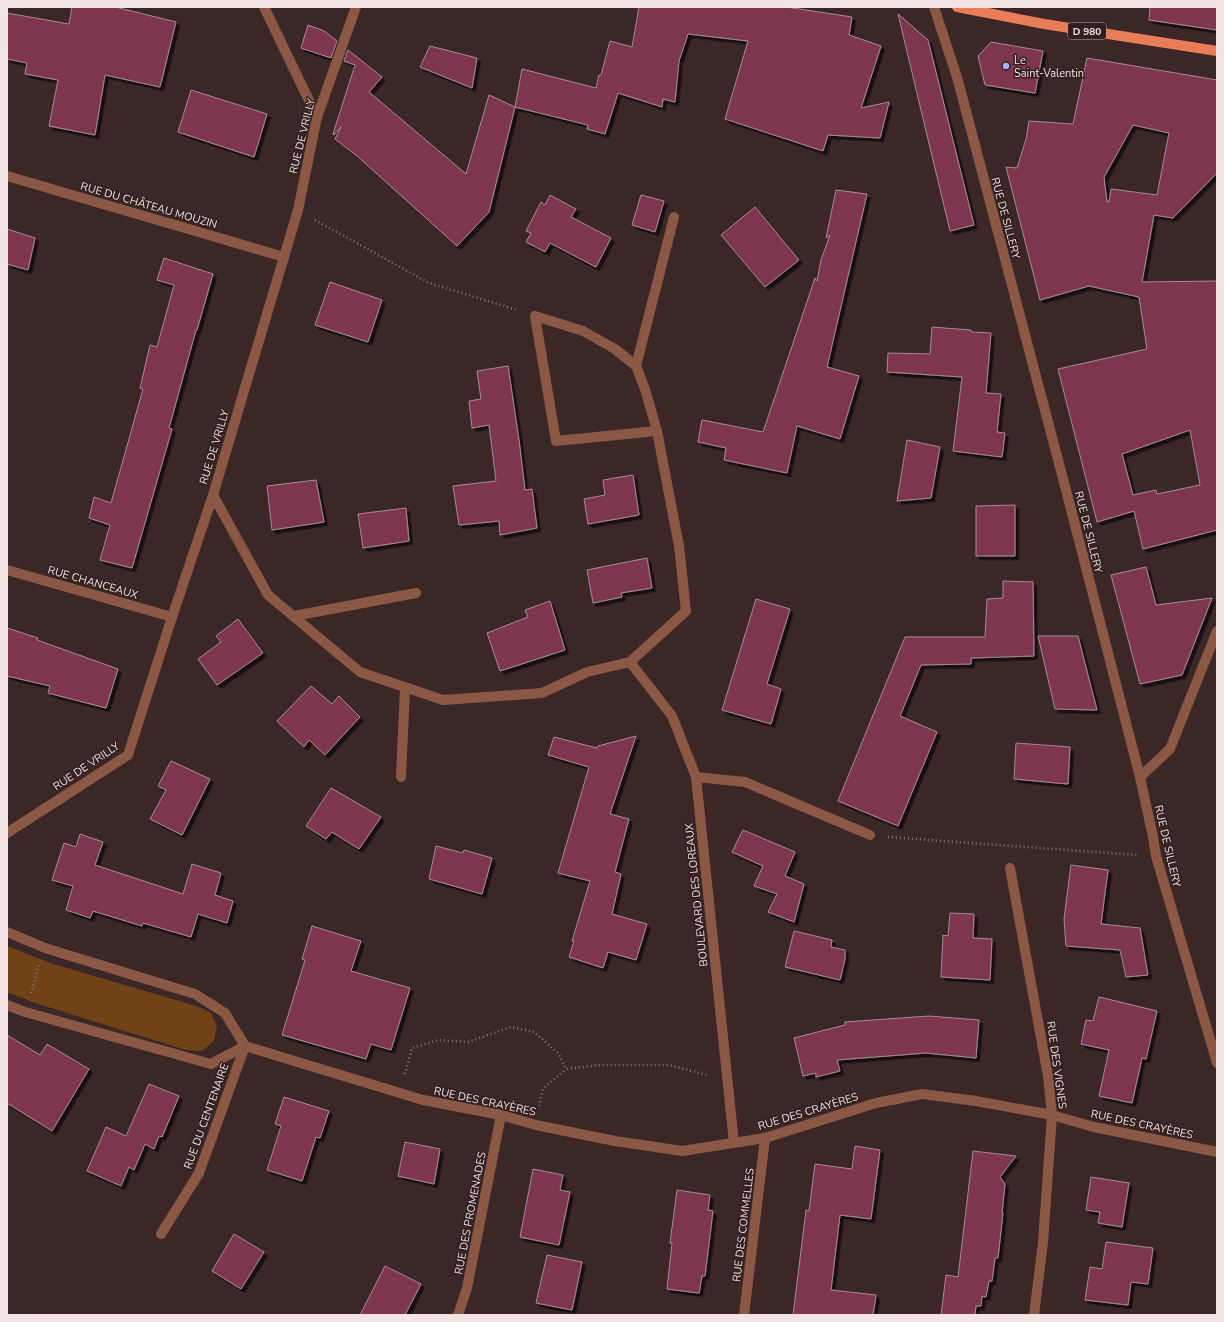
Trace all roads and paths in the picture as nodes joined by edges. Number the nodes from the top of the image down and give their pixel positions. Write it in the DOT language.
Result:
graph roads {
  1 [pos="264,7"];
  2 [pos="356,7"];
  3 [pos="934,7"];
  4 [pos="958,7"];
  5 [pos="1217,50"];
  6 [pos="317,117"];
  7 [pos="7,176"];
  8 [pos="298,210"];
  9 [pos="674,217"];
  10 [pos="284,257"];
  11 [pos="535,316"];
  12 [pos="636,366"];
  13 [pos="657,431"];
  14 [pos="213,495"];
  15 [pos="7,570"];
  16 [pos="416,593"];
  17 [pos="294,616"];
  18 [pos="172,617"];
  19 [pos="1217,630"];
  20 [pos="630,662"];
  21 [pos="405,688"];
  22 [pos="401,777"];
  23 [pos="696,777"];
  24 [pos="1140,777"];
  25 [pos="7,833"];
  26 [pos="870,835"];
  27 [pos="1156,856"];
  28 [pos="1010,868"];
  29 [pos="7,932"];
  30 [pos="45,948"];
  31 [pos="7,1005"];
  32 [pos="25,1012"];
  33 [pos="245,1046"];
  34 [pos="1217,1063"];
  35 [pos="566,1069"];
  36 [pos="405,1075"];
  37 [pos="730,1099"];
  38 [pos="501,1115"];
  39 [pos="1052,1115"];
  40 [pos="536,1125"];
  41 [pos="765,1138"];
  42 [pos="734,1143"];
  43 [pos="1217,1152"];
  44 [pos="161,1234"];
  45 [pos="458,1315"];
  46 [pos="744,1315"];
  47 [pos="1034,1315"];
  1 -- 6 [label="street"];
  2 -- 6 [label="street, RUE DE VRILLY"];
  3 -- 24 [label="street, RUE DE SILLERY"];
  4 -- 5 [label="main road, D 980"];
  6 -- 8 [label="street, RUE DE VRILLY"];
  7 -- 10 [label="street, RUE DU CHÂTEAU MOUZIN"];
  8 -- 10 [label="street, RUE DE VRILLY"];
  8 -- 11 [label="path"];
  9 -- 12 [label="street"];
  10 -- 14 [label="street, RUE DE VRILLY"];
  11 -- 12 [label="street"];
  11 -- 13 [label="street"];
  12 -- 13 [label="street"];
  13 -- 20 [label="street"];
  14 -- 17 [label="street"];
  14 -- 18 [label="street, RUE DE VRILLY"];
  15 -- 18 [label="street, RUE CHANCEAUX"];
  16 -- 17 [label="street"];
  17 -- 21 [label="street"];
  18 -- 25 [label="street, RUE DE VRILLY"];
  19 -- 24 [label="street"];
  20 -- 21 [label="street"];
  20 -- 23 [label="street, BOULEVARD DES LOREAUX"];
  21 -- 22 [label="street"];
  23 -- 26 [label="street"];
  23 -- 37 [label="street, BOULEVARD DES LOREAUX"];
  24 -- 27 [label="street, RUE DE SILLERY"];
  26 -- 27 [label="path"];
  27 -- 34 [label="street, RUE DE SILLERY"];
  28 -- 39 [label="street, RUE DES VIGNES"];
  29 -- 30 [label="street"];
  30 -- 32 [label="path"];
  30 -- 33 [label="street"];
  31 -- 32 [label="street"];
  32 -- 33 [label="street"];
  33 -- 38 [label="street, RUE DES CRAYÈRES"];
  33 -- 44 [label="street, RUE DU CENTENAIRE"];
  35 -- 36 [label="path"];
  35 -- 37 [label="path"];
  35 -- 40 [label="path"];
  37 -- 42 [label="street, BOULEVARD DES LOREAUX"];
  38 -- 40 [label="street, RUE DES CRAYÈRES"];
  38 -- 45 [label="street, RUE DES PROMENADES"];
  39 -- 41 [label="street, RUE DES CRAYÈRES"];
  39 -- 43 [label="street, RUE DES CRAYÈRES"];
  39 -- 47 [label="street, RUE DES VIGNES"];
  40 -- 42 [label="street, RUE DES CRAYÈRES"];
  41 -- 42 [label="street, RUE DES CRAYÈRES"];
  41 -- 46 [label="street, RUE DES COMMELLES"];
}
